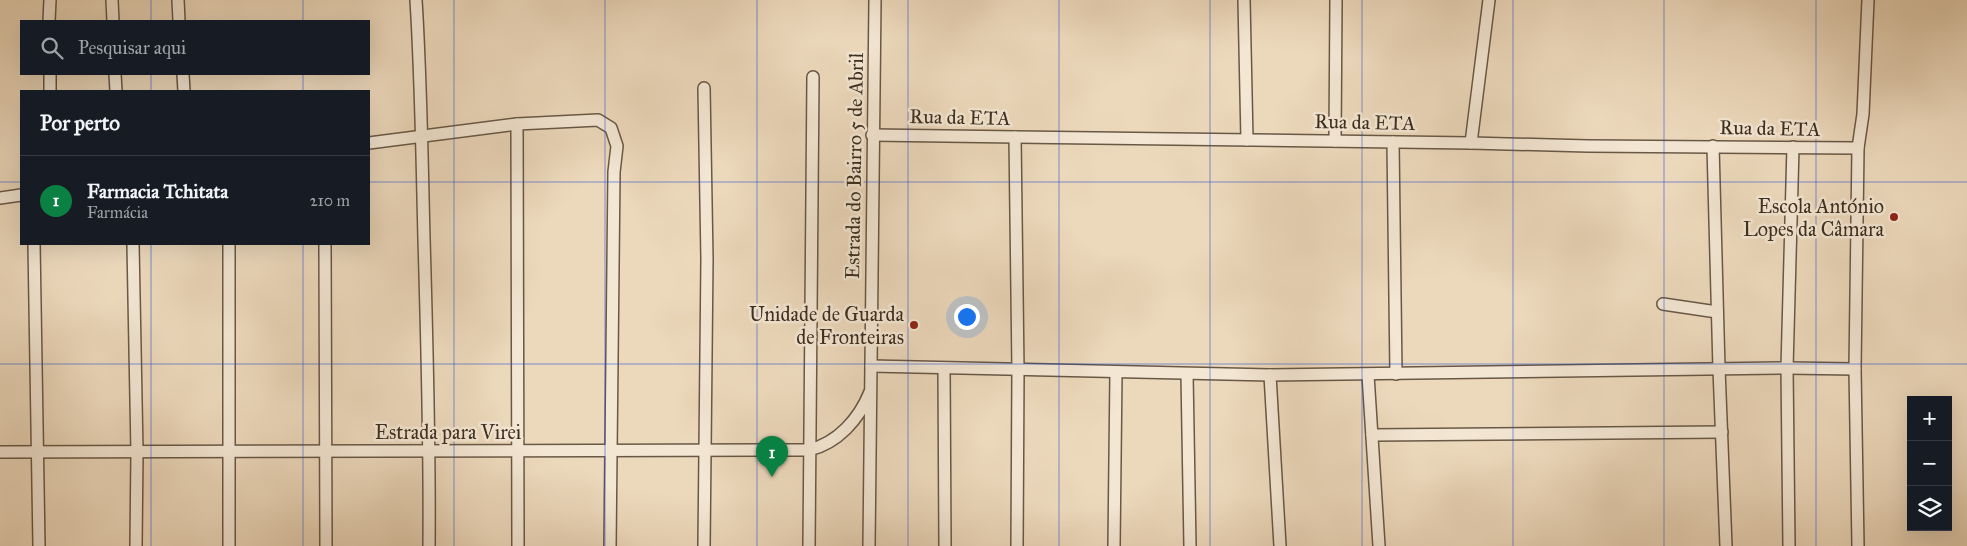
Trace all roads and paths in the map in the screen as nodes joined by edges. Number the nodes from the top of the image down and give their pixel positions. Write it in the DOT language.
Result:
graph roads {
  1 [pos="50,0"];
  2 [pos="112,0"];
  3 [pos="178,0"];
  4 [pos="416,0"];
  5 [pos="875,0"];
  6 [pos="1244,0"];
  7 [pos="1336,0"];
  8 [pos="1489,0"];
  9 [pos="1868,0"];
  10 [pos="50,20"];
  11 [pos="113,20"];
  12 [pos="179,20"];
  13 [pos="50,75"];
  14 [pos="115,75"];
  15 [pos="183,75"];
  16 [pos="813,77"];
  17 [pos="704,88"];
  18 [pos="50,90"];
  19 [pos="116,90"];
  20 [pos="184,90"];
  21 [pos="517,124"];
  22 [pos="872,135"];
  23 [pos="422,136"];
  24 [pos="1015,136"];
  25 [pos="1246,140"];
  26 [pos="1335,141"];
  27 [pos="1394,142"];
  28 [pos="370,143"];
  29 [pos="1471,143"];
  30 [pos="1713,146"];
  31 [pos="1793,147"];
  32 [pos="1858,148"];
  33 [pos="20,195"];
  34 [pos="0,198"];
  35 [pos="34,245"];
  36 [pos="133,245"];
  37 [pos="229,245"];
  38 [pos="325,245"];
  39 [pos="1663,304"];
  40 [pos="1717,312"];
  41 [pos="871,366"];
  42 [pos="944,368"];
  43 [pos="1787,368"];
  44 [pos="1719,369"];
  45 [pos="1855,369"];
  46 [pos="1018,370"];
  47 [pos="1116,372"];
  48 [pos="1187,374"];
  49 [pos="1396,374"];
  50 [pos="1368,375"];
  51 [pos="1270,376"];
  52 [pos="870,392"];
  53 [pos="1722,432"];
  54 [pos="1372,435"];
  55 [pos="610,450"];
  56 [pos="705,450"];
  57 [pos="809,450"];
  58 [pos="326,451"];
  59 [pos="430,451"];
  60 [pos="518,451"];
  61 [pos="0,452"];
  62 [pos="37,452"];
  63 [pos="137,452"];
  64 [pos="229,452"];
  65 [pos="39,546"];
  66 [pos="136,546"];
  67 [pos="228,546"];
  68 [pos="326,546"];
  69 [pos="430,546"];
  70 [pos="518,546"];
  71 [pos="610,546"];
  72 [pos="704,546"];
  73 [pos="809,546"];
  74 [pos="869,546"];
  75 [pos="945,546"];
  76 [pos="1017,546"];
  77 [pos="1114,546"];
  78 [pos="1190,546"];
  79 [pos="1280,546"];
  80 [pos="1379,546"];
  81 [pos="1726,546"];
  82 [pos="1789,546"];
  83 [pos="1858,546"];
  1 -- 10 [label="street"];
  2 -- 11 [label="street"];
  3 -- 12 [label="street"];
  4 -- 23 [label="street"];
  5 -- 22 [label="street, Estrada do Bairro 5 de Abril"];
  6 -- 25 [label="street"];
  7 -- 26 [label="street"];
  8 -- 29 [label="street"];
  9 -- 32 [label="street"];
  13 -- 18 [label="street"];
  14 -- 19 [label="street"];
  15 -- 20 [label="street"];
  16 -- 57 [label="street"];
  17 -- 56 [label="street"];
  21 -- 23 [label="street"];
  21 -- 55 [label="street"];
  21 -- 60 [label="street"];
  22 -- 24 [label="street, Rua da ETA"];
  22 -- 41 [label="street, Estrada do Bairro 5 de Abril"];
  23 -- 28 [label="street"];
  23 -- 59 [label="street"];
  24 -- 25 [label="street, Rua da ETA"];
  24 -- 46 [label="street"];
  25 -- 26 [label="street, Rua da ETA"];
  26 -- 27 [label="street, Rua da ETA"];
  27 -- 29 [label="street, Rua da ETA"];
  27 -- 49 [label="street"];
  29 -- 30 [label="street, Rua da ETA"];
  30 -- 31 [label="street, Rua da ETA"];
  30 -- 40 [label="street"];
  31 -- 32 [label="street, Rua da ETA"];
  31 -- 43 [label="street"];
  32 -- 45 [label="street"];
  33 -- 34 [label="street"];
  35 -- 62 [label="street"];
  36 -- 63 [label="street"];
  37 -- 64 [label="street"];
  38 -- 58 [label="street"];
  39 -- 40 [label="street"];
  40 -- 44 [label="street"];
  41 -- 42 [label="street"];
  41 -- 52 [label="street, Estrada do Bairro 5 de Abril"];
  42 -- 46 [label="street"];
  42 -- 75 [label="street"];
  43 -- 44 [label="street"];
  43 -- 45 [label="street"];
  43 -- 82 [label="street"];
  44 -- 49 [label="street"];
  44 -- 53 [label="street"];
  45 -- 83 [label="street"];
  46 -- 47 [label="street"];
  46 -- 76 [label="street"];
  47 -- 48 [label="street"];
  47 -- 77 [label="street"];
  48 -- 51 [label="street"];
  48 -- 78 [label="street"];
  49 -- 50 [label="street"];
  50 -- 51 [label="street"];
  50 -- 54 [label="street"];
  51 -- 79 [label="street"];
  52 -- 57 [label="street, Estrada para Virei"];
  52 -- 74 [label="street, Estrada do Bairro 5 de Abril"];
  53 -- 54 [label="street"];
  53 -- 81 [label="street"];
  54 -- 80 [label="street"];
  55 -- 56 [label="street, Estrada para Virei"];
  55 -- 60 [label="street, Estrada para Virei"];
  55 -- 71 [label="street"];
  56 -- 57 [label="street, Estrada para Virei"];
  56 -- 72 [label="street"];
  57 -- 73 [label="street"];
  58 -- 59 [label="street, Estrada para Virei"];
  58 -- 64 [label="street, Estrada para Virei"];
  58 -- 68 [label="street"];
  59 -- 60 [label="street, Estrada para Virei"];
  59 -- 69 [label="street"];
  60 -- 70 [label="street"];
  61 -- 62 [label="street, Estrada para Virei"];
  62 -- 63 [label="street, Estrada para Virei"];
  62 -- 65 [label="street"];
  63 -- 64 [label="street, Estrada para Virei"];
  63 -- 66 [label="street"];
  64 -- 67 [label="street"];
}
